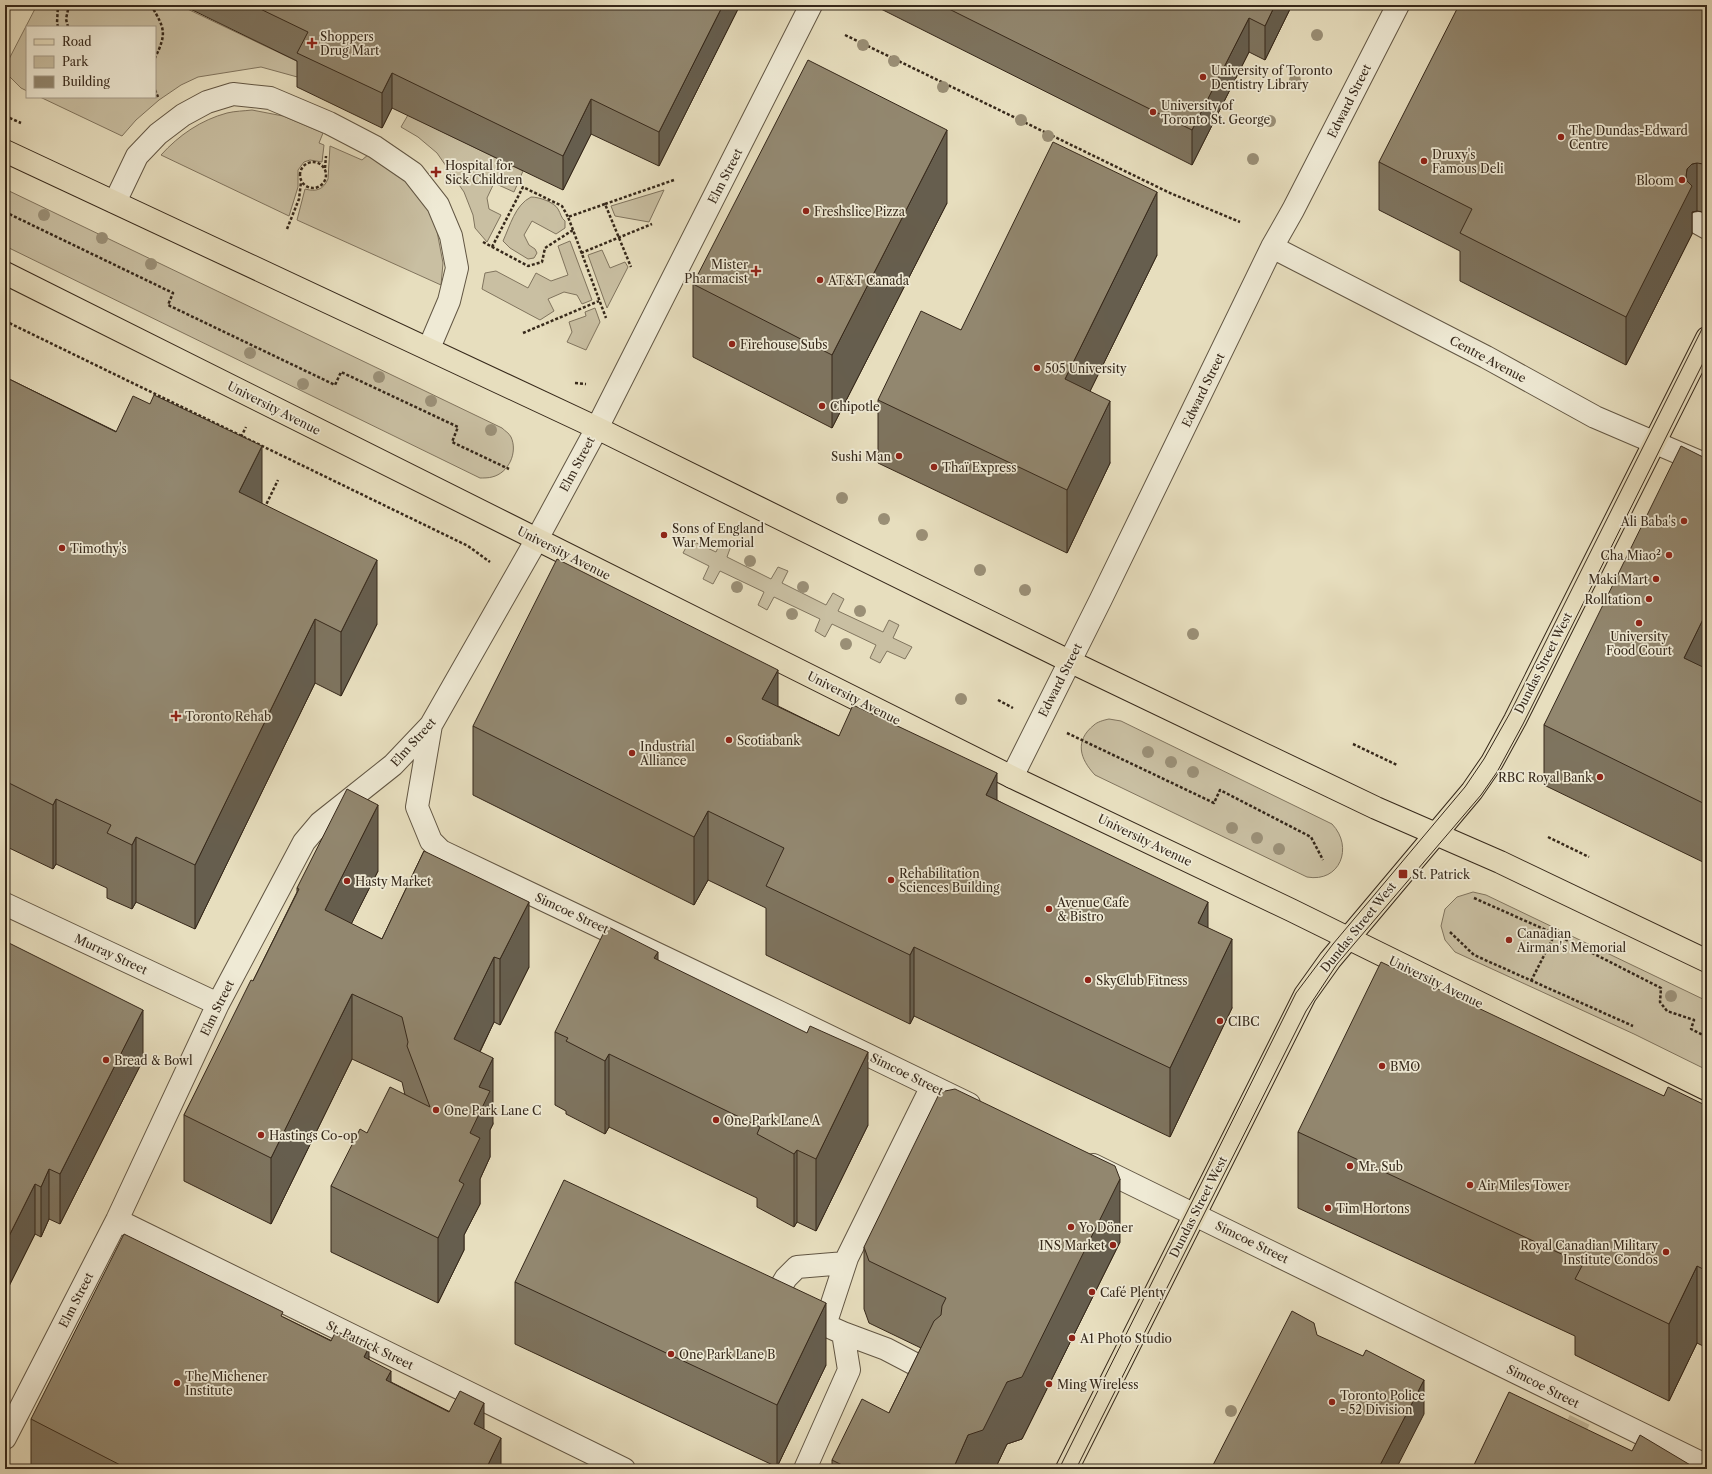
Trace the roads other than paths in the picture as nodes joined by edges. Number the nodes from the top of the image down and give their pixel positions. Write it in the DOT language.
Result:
graph roads {
  1 [pos="811,5"];
  2 [pos="1398,5"];
  3 [pos="5,151"];
  4 [pos="115,202"];
  5 [pos="1272,247"];
  6 [pos="5,273"];
  7 [pos="1707,338"];
  8 [pos="429,348"];
  9 [pos="596,428"];
  10 [pos="1654,443"];
  11 [pos="1707,465"];
  12 [pos="537,539"];
  13 [pos="1069,661"];
  14 [pos="431,725"];
  15 [pos="1012,777"];
  16 [pos="1436,833"];
  17 [pos="5,904"];
  18 [pos="1349,939"];
  19 [pos="1707,961"];
  20 [pos="218,1004"];
  21 [pos="932,1086"];
  22 [pos="988,1114"];
  23 [pos="1707,1115"];
  24 [pos="1073,1155"];
  25 [pos="1195,1214"];
  26 [pos="117,1220"];
  27 [pos="845,1263"];
  28 [pos="834,1329"];
  29 [pos="930,1372"];
  30 [pos="5,1438"];
  31 [pos="1707,1466"];
  32 [pos="624,1469"];
  33 [pos="805,1469"];
  34 [pos="1067,1469"];
  1 -- 9 [label="street, Elm Street"];
  2 -- 5 [label="street, Edward Street"];
  3 -- 4 [label="main road"];
  4 -- 8 [label="main road"];
  4 -- 8 [label="street"];
  5 -- 10 [label="street, Centre Avenue"];
  5 -- 13 [label="street, Edward Street"];
  6 -- 12 [label="main road, University Avenue"];
  7 -- 10 [label="main road, Dundas Street West"];
  8 -- 9 [label="main road"];
  9 -- 12 [label="street, Elm Street"];
  9 -- 13 [label="main road"];
  10 -- 11 [label="street, Centre Avenue"];
  10 -- 16 [label="main road, Dundas Street West"];
  12 -- 14 [label="street, Elm Street"];
  12 -- 15 [label="main road, University Avenue"];
  13 -- 15 [label="street, Edward Street"];
  13 -- 16 [label="main road"];
  14 -- 20 [label="street, Elm Street"];
  14 -- 21 [label="street, Simcoe Street"];
  15 -- 18 [label="main road, University Avenue"];
  16 -- 18 [label="main road, Dundas Street West"];
  16 -- 19 [label="main road"];
  17 -- 20 [label="street, Murray Street"];
  18 -- 23 [label="main road, University Avenue"];
  18 -- 25 [label="main road, Dundas Street West"];
  20 -- 26 [label="street, Elm Street"];
  21 -- 22 [label="street, Simcoe Street"];
  21 -- 27 [label="street"];
  24 -- 25 [label="street, Simcoe Street"];
  25 -- 31 [label="street, Simcoe Street"];
  25 -- 34 [label="main road, Dundas Street West"];
  26 -- 30 [label="street, Elm Street"];
  26 -- 32 [label="street, St. Patrick Street"];
  27 -- 28 [label="street"];
  27 -- 28 [label="street"];
  28 -- 29 [label="street"];
  28 -- 33 [label="street"];
}
